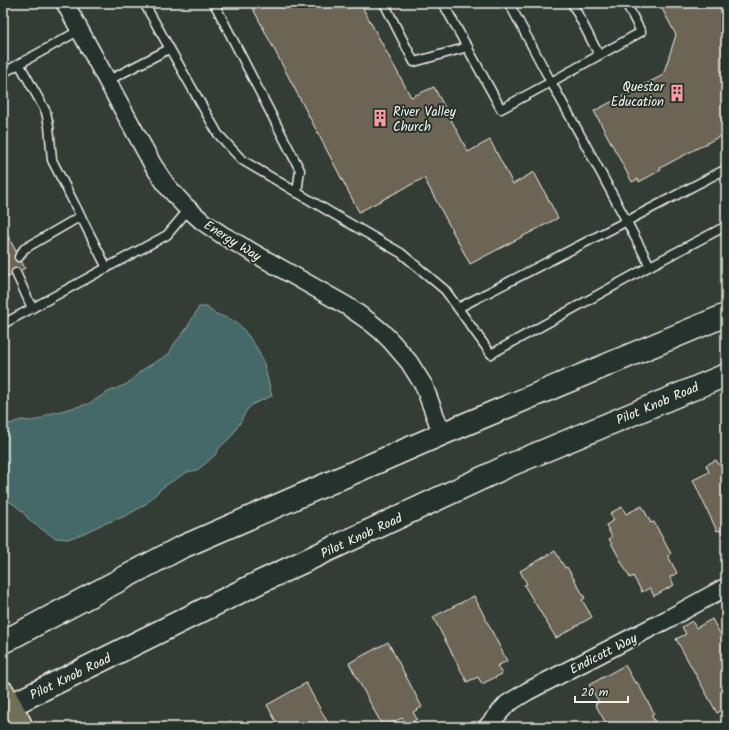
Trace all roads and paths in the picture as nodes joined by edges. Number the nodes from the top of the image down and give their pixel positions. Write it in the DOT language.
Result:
graph roads {
  1 [pos="66,3"];
  2 [pos="144,3"];
  3 [pos="214,3"];
  4 [pos="384,3"];
  5 [pos="443,3"];
  6 [pos="509,3"];
  7 [pos="572,3"];
  8 [pos="626,3"];
  9 [pos="80,30"];
  10 [pos="468,47"];
  11 [pos="169,49"];
  12 [pos="599,55"];
  13 [pos="20,65"];
  14 [pos="3,73"];
  15 [pos="107,81"];
  16 [pos="551,82"];
  17 [pos="726,169"];
  18 [pos="297,193"];
  19 [pos="189,209"];
  20 [pos="81,216"];
  21 [pos="627,221"];
  22 [pos="726,226"];
  23 [pos="19,257"];
  24 [pos="650,266"];
  25 [pos="107,268"];
  26 [pos="16,273"];
  27 [pos="32,308"];
  28 [pos="458,308"];
  29 [pos="726,315"];
  30 [pos="3,324"];
  31 [pos="726,375"];
  32 [pos="442,434"];
  33 [pos="726,587"];
  34 [pos="3,642"];
  35 [pos="6,702"];
  36 [pos="22,727"];
  37 [pos="487,727"];
  1 -- 9 [label="street, Energy Way"];
  2 -- 11 [label="lane"];
  3 -- 18 [label="lane"];
  4 -- 10 [label="lane"];
  5 -- 10 [label="lane"];
  6 -- 16 [label="lane"];
  7 -- 12 [label="lane"];
  8 -- 12 [label="lane"];
  9 -- 13 [label="lane"];
  9 -- 15 [label="street, Energy Way"];
  10 -- 16 [label="lane"];
  11 -- 15 [label="lane"];
  11 -- 18 [label="lane"];
  12 -- 16 [label="lane"];
  13 -- 14 [label="lane"];
  13 -- 20 [label="lane"];
  15 -- 19 [label="street, Energy Way"];
  16 -- 21 [label="lane"];
  17 -- 21 [label="lane"];
  18 -- 28 [label="lane"];
  19 -- 25 [label="lane"];
  19 -- 32 [label="street, Energy Way"];
  20 -- 23 [label="lane"];
  20 -- 25 [label="lane"];
  21 -- 24 [label="lane"];
  21 -- 28 [label="lane"];
  22 -- 24 [label="lane"];
  24 -- 28 [label="lane"];
  25 -- 27 [label="lane"];
  26 -- 27 [label="lane"];
  27 -- 30 [label="lane"];
  29 -- 32 [label="main road"];
  31 -- 35 [label="main road, Pilot Knob Road"];
  32 -- 34 [label="main road"];
  33 -- 37 [label="street, Endicott Way"];
  35 -- 36 [label="highway"];
}
